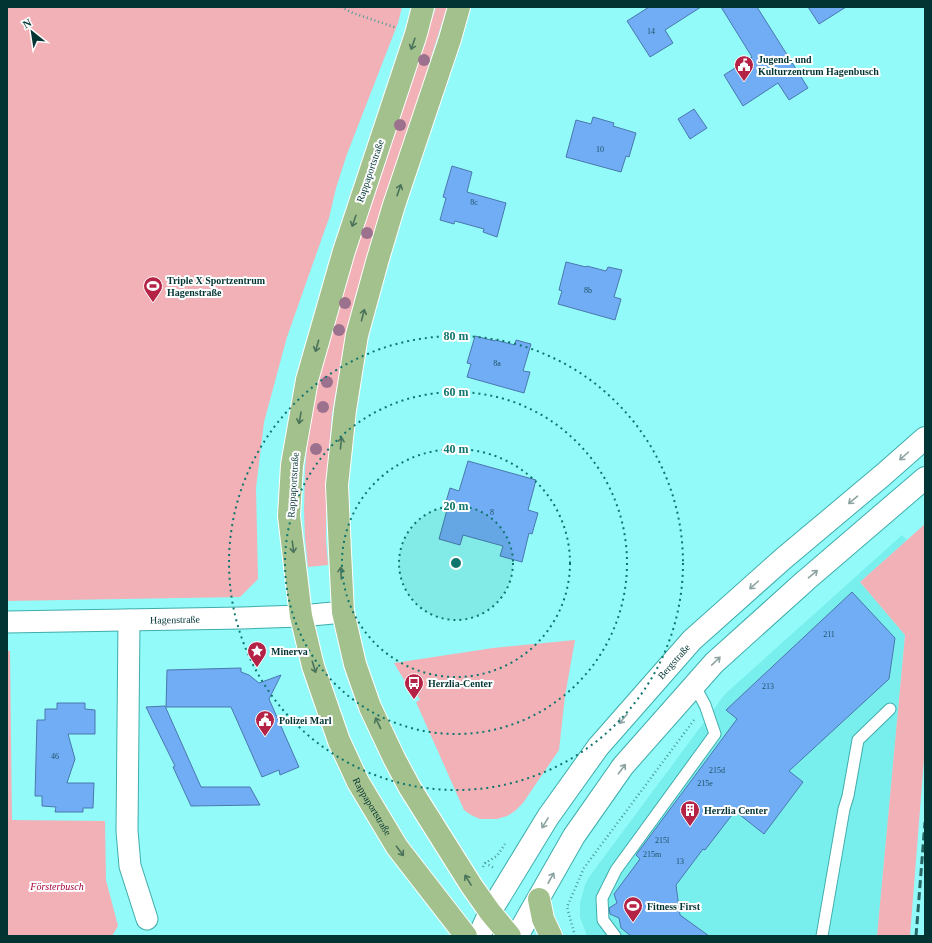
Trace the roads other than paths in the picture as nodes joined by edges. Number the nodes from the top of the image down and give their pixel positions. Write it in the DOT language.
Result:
graph roads {
  1 [pos="423,7"];
  2 [pos="459,7"];
  3 [pos="925,438"];
  4 [pos="925,478"];
  5 [pos="343,612"];
  6 [pos="301,616"];
  7 [pos="129,620"];
  8 [pos="7,622"];
  9 [pos="694,685"];
  10 [pos="890,709"];
  11 [pos="539,899"];
  12 [pos="490,912"];
  13 [pos="147,919"];
  14 [pos="466,936"];
  15 [pos="480,936"];
  16 [pos="510,936"];
  17 [pos="517,936"];
  18 [pos="551,936"];
  19 [pos="615,936"];
  20 [pos="822,936"];
  1 -- 6 [label="main road, Rappaportstraße, one-way"];
  5 -- 2 [label="main road, one-way"];
  3 -- 12 [label="main road, Bergstraße, one-way"];
  9 -- 4 [label="main road, one-way"];
  5 -- 6 [label="street, Hagenstraße"];
  12 -- 5 [label="main road, one-way"];
  6 -- 7 [label="street, Hagenstraße"];
  6 -- 14 [label="main road, Rappaportstraße, one-way"];
  7 -- 8 [label="street, Hagenstraße"];
  7 -- 13 [label="street"];
  11 -- 9 [label="main road, one-way"];
  9 -- 19 [label="lane"];
  10 -- 20 [label="lane"];
  11 -- 17 [label="main road"];
  11 -- 18 [label="main road"];
  12 -- 15 [label="main road, Bergstraße"];
  12 -- 16 [label="main road"];
}
